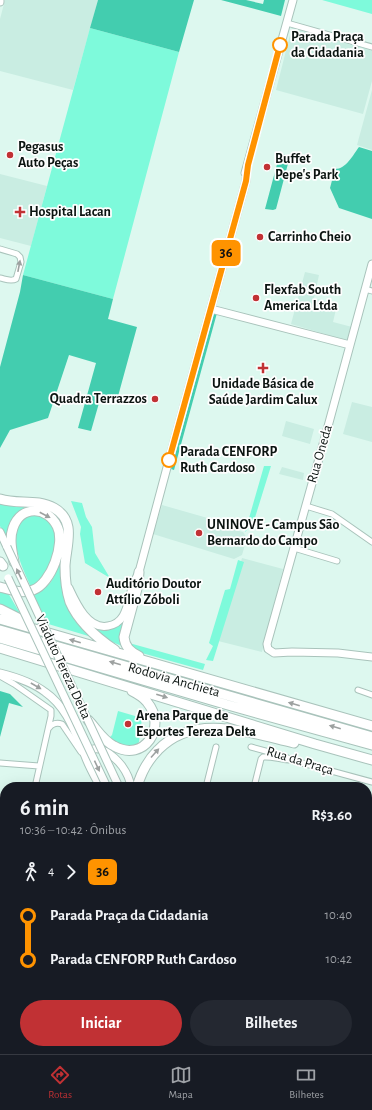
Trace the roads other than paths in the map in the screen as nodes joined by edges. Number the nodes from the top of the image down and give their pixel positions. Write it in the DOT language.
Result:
graph roads {
  1 [pos="293,0"];
  2 [pos="286,23"];
  3 [pos="372,47"];
  4 [pos="0,250"];
  5 [pos="372,264"];
  6 [pos="0,278"];
  7 [pos="368,290"];
  8 [pos="210,305"];
  9 [pos="350,345"];
  10 [pos="0,499"];
  11 [pos="31,502"];
  12 [pos="306,506"];
  13 [pos="22,515"];
  14 [pos="0,532"];
  15 [pos="372,542"];
  16 [pos="9,543"];
  17 [pos="294,548"];
  18 [pos="337,561"];
  19 [pos="14,562"];
  20 [pos="1,563"];
  21 [pos="139,572"];
  22 [pos="66,581"];
  23 [pos="0,587"];
  24 [pos="0,610"];
  25 [pos="0,619"];
  26 [pos="0,630"];
  27 [pos="45,632"];
  28 [pos="0,638"];
  29 [pos="0,648"];
  30 [pos="122,654"];
  31 [pos="372,657"];
  32 [pos="156,664"];
  33 [pos="0,673"];
  34 [pos="0,676"];
  35 [pos="121,684"];
  36 [pos="358,690"];
  37 [pos="372,695"];
  38 [pos="178,702"];
  39 [pos="86,718"];
  40 [pos="372,726"];
  41 [pos="48,729"];
  42 [pos="372,738"];
  43 [pos="352,740"];
  44 [pos="315,744"];
  45 [pos="372,745"];
  46 [pos="216,747"];
  47 [pos="251,747"];
  48 [pos="86,758"];
  49 [pos="291,760"];
  50 [pos="372,760"];
  51 [pos="0,763"];
  52 [pos="39,766"];
  53 [pos="36,782"];
  54 [pos="98,782"];
  55 [pos="105,782"];
  56 [pos="117,782"];
  57 [pos="130,782"];
  58 [pos="139,782"];
  59 [pos="207,782"];
  60 [pos="255,782"];
  61 [pos="372,782"];
  62 [pos="372,834"];
  63 [pos="372,842"];
  1 -- 2 [label="street"];
  2 -- 3 [label="street"];
  2 -- 8 [label="street"];
  6 -- 4 [label="street, one-way"];
  5 -- 7 [label="street, Rua Oneda"];
  7 -- 9 [label="street, Rua Oneda"];
  8 -- 9 [label="street"];
  8 -- 21 [label="street"];
  9 -- 12 [label="street, Rua Oneda"];
  10 -- 11 [label="highway"];
  11 -- 13 [label="highway"];
  11 -- 22 [label="highway"];
  12 -- 15 [label="street"];
  12 -- 17 [label="street, Rua Oneda"];
  13 -- 16 [label="highway"];
  13 -- 23 [label="highway, one-way"];
  14 -- 16 [label="street"];
  16 -- 19 [label="highway, bridge"];
  17 -- 18 [label="street"];
  17 -- 31 [label="street, Rua Oneda"];
  39 -- 19 [label="street, Viaduto Tereza Delta, one-way, bridge"];
  20 -- 55 [label="street, Viaduto Tereza Delta, one-way, bridge"];
  21 -- 22 [label="street"];
  21 -- 32 [label="highway"];
  22 -- 30 [label="highway"];
  24 -- 27 [label="highway"];
  25 -- 27 [label="highway"];
  42 -- 26 [label="highway, Rodovia Anchieta, one-way"];
  30 -- 27 [label="highway, one-way"];
  28 -- 43 [label="highway, Rodovia Anchieta"];
  29 -- 35 [label="highway"];
  30 -- 32 [label="highway"];
  40 -- 32 [label="highway, one-way"];
  33 -- 48 [label="street, one-way"];
  34 -- 41 [label="street"];
  35 -- 38 [label="highway, one-way"];
  35 -- 39 [label="highway, bridge"];
  36 -- 37 [label="street"];
  38 -- 43 [label="highway"];
  38 -- 44 [label="highway"];
  39 -- 56 [label="street, Viaduto Tereza Delta, bridge"];
  41 -- 48 [label="street"];
  41 -- 52 [label="street"];
  43 -- 45 [label="highway, Rodovia Anchieta"];
  44 -- 50 [label="highway"];
  58 -- 44 [label="highway, one-way"];
  46 -- 59 [label="street"];
  47 -- 49 [label="street, Rua da Praça"];
  48 -- 54 [label="street"];
  48 -- 57 [label="street"];
  49 -- 60 [label="street"];
  49 -- 61 [label="street, Rua da Praça"];
  51 -- 52 [label="street"];
  52 -- 53 [label="street"];
  62 -- 63 [label="street"];
}
